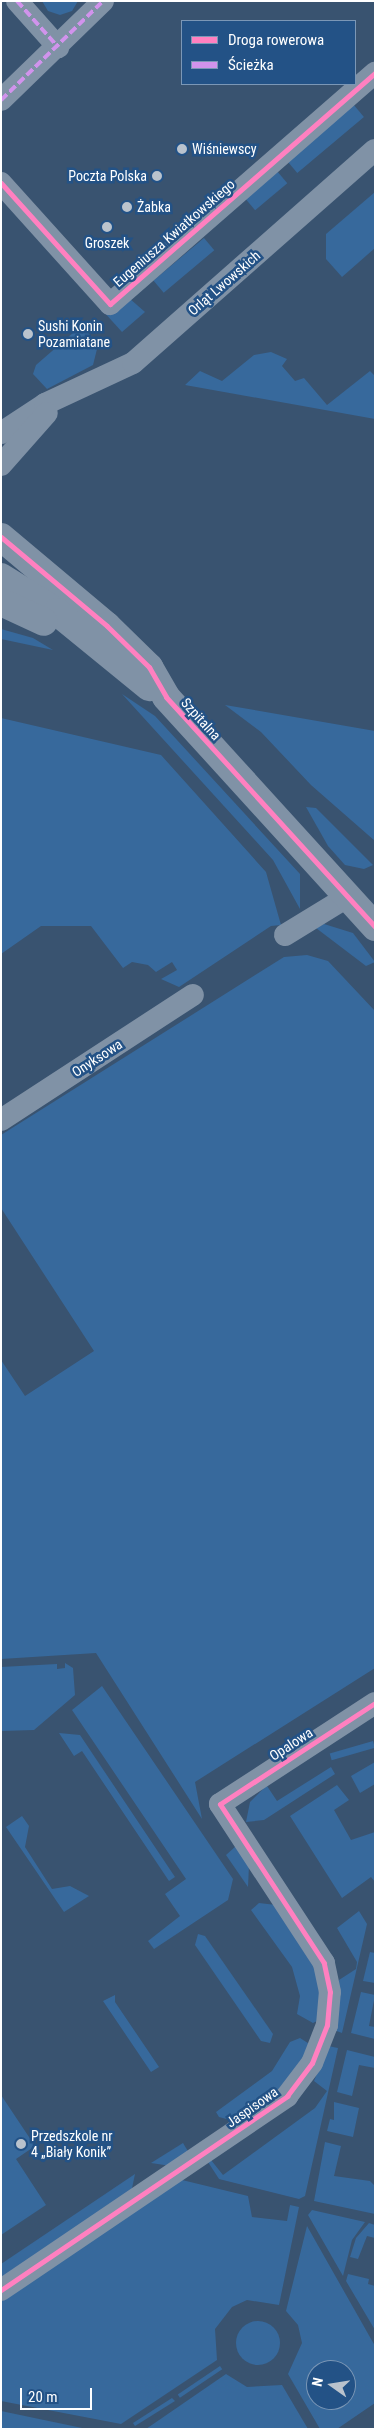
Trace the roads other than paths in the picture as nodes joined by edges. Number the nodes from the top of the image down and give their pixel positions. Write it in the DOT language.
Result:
graph roads {
  1 [pos="17,1"];
  2 [pos="103,1"];
  3 [pos="58,47"];
  4 [pos="375,73"];
  5 [pos="1,100"];
  6 [pos="375,150"];
  7 [pos="1,183"];
  8 [pos="61,398"];
  9 [pos="1,433"];
  10 [pos="1,465"];
  11 [pos="1,537"];
  12 [pos="1,577"];
  13 [pos="1,602"];
  14 [pos="102,649"];
  15 [pos="166,696"];
  16 [pos="347,897"];
  17 [pos="375,927"];
  18 [pos="285,935"];
  19 [pos="193,995"];
  20 [pos="1,1120"];
  21 [pos="375,1703"];
  22 [pos="220,1804"];
  23 [pos="1,2290"];
  1 -- 3 [label="street"];
  2 -- 3 [label="street"];
  3 -- 5 [label="street"];
  4 -- 7 [label="street, Eugeniusza Kwiatkowskiego"];
  6 -- 8 [label="street, Orląt Lwowskich"];
  8 -- 9 [label="street, Orląt Lwowskich"];
  8 -- 10 [label="street, Orląt Lwowskich"];
  11 -- 15 [label="street, Szpitalna"];
  12 -- 14 [label="street, Szpitalna"];
  13 -- 14 [label="street"];
  14 -- 15 [label="street, Szpitalna"];
  15 -- 16 [label="street, Szpitalna"];
  16 -- 17 [label="street, Szpitalna"];
  16 -- 18 [label="street"];
  19 -- 20 [label="street, Onyksowa"];
  21 -- 22 [label="street, Opalowa"];
  22 -- 23 [label="street, Jaspisowa"];
}
